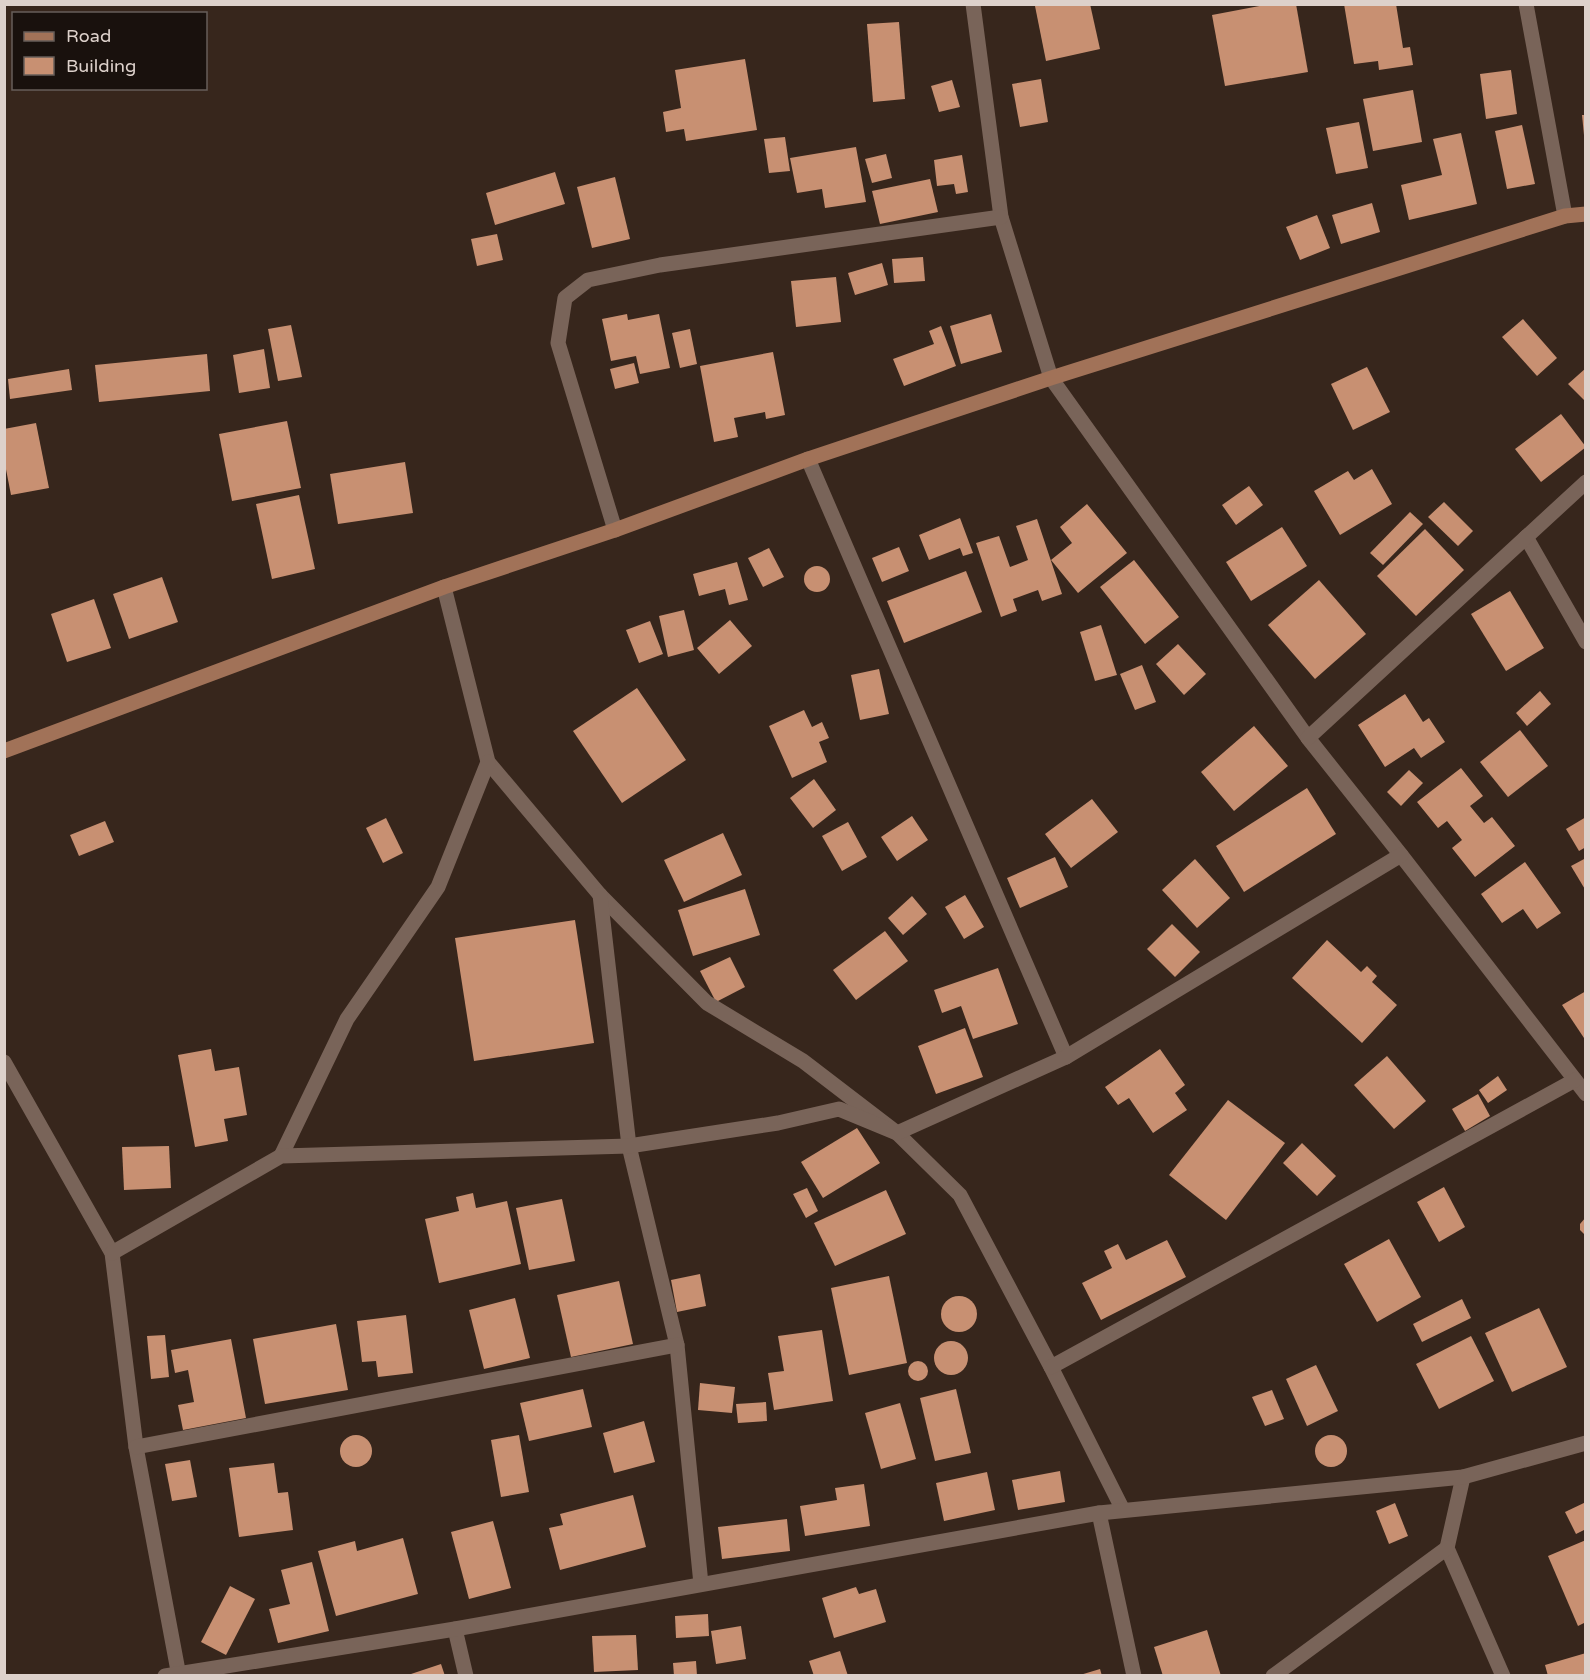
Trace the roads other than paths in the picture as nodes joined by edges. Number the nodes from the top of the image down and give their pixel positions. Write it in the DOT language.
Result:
graph roads {
  1 [pos="973,4"];
  2 [pos="1526,4"];
  3 [pos="1586,214"];
  4 [pos="1565,216"];
  5 [pos="1001,218"];
  6 [pos="1051,378"];
  7 [pos="808,459"];
  8 [pos="1586,482"];
  9 [pos="615,530"];
  10 [pos="1526,537"];
  11 [pos="444,587"];
  12 [pos="1586,642"];
  13 [pos="1308,738"];
  14 [pos="4,751"];
  15 [pos="488,762"];
  16 [pos="1401,855"];
  17 [pos="600,896"];
  18 [pos="1065,1057"];
  19 [pos="4,1062"];
  20 [pos="1575,1080"];
  21 [pos="1586,1094"];
  22 [pos="897,1133"];
  23 [pos="629,1146"];
  24 [pos="281,1156"];
  25 [pos="112,1253"];
  26 [pos="676,1345"];
  27 [pos="1051,1367"];
  28 [pos="1586,1443"];
  29 [pos="136,1448"];
  30 [pos="1463,1477"];
  31 [pos="1123,1510"];
  32 [pos="1099,1513"];
  33 [pos="1447,1548"];
  34 [pos="701,1584"];
  35 [pos="455,1629"];
  36 [pos="174,1675"];
  37 [pos="466,1676"];
  38 [pos="1134,1676"];
  39 [pos="1273,1676"];
  40 [pos="1503,1676"];
  1 -- 5 [label="street"];
  2 -- 4 [label="street"];
  3 -- 4 [label="main road"];
  4 -- 6 [label="main road"];
  5 -- 6 [label="street"];
  5 -- 9 [label="street"];
  6 -- 7 [label="main road"];
  6 -- 13 [label="street"];
  7 -- 9 [label="main road"];
  7 -- 18 [label="street"];
  8 -- 10 [label="street"];
  9 -- 11 [label="main road"];
  10 -- 12 [label="street"];
  10 -- 13 [label="street"];
  11 -- 14 [label="main road"];
  11 -- 15 [label="street"];
  13 -- 16 [label="street"];
  15 -- 17 [label="street"];
  15 -- 24 [label="street"];
  16 -- 18 [label="street"];
  16 -- 20 [label="street"];
  17 -- 22 [label="street"];
  17 -- 23 [label="street"];
  18 -- 22 [label="street"];
  19 -- 25 [label="street"];
  20 -- 21 [label="street"];
  20 -- 27 [label="street"];
  22 -- 23 [label="street"];
  22 -- 27 [label="street"];
  23 -- 24 [label="street"];
  23 -- 26 [label="street"];
  24 -- 25 [label="street"];
  25 -- 29 [label="street"];
  26 -- 29 [label="street"];
  26 -- 34 [label="street"];
  27 -- 31 [label="street"];
  28 -- 30 [label="street"];
  29 -- 36 [label="street"];
  30 -- 31 [label="street"];
  30 -- 33 [label="street"];
  31 -- 32 [label="street"];
  32 -- 34 [label="street"];
  32 -- 38 [label="street"];
  33 -- 39 [label="street"];
  33 -- 40 [label="street"];
  34 -- 35 [label="street"];
  35 -- 36 [label="street"];
  35 -- 37 [label="street"];
}
